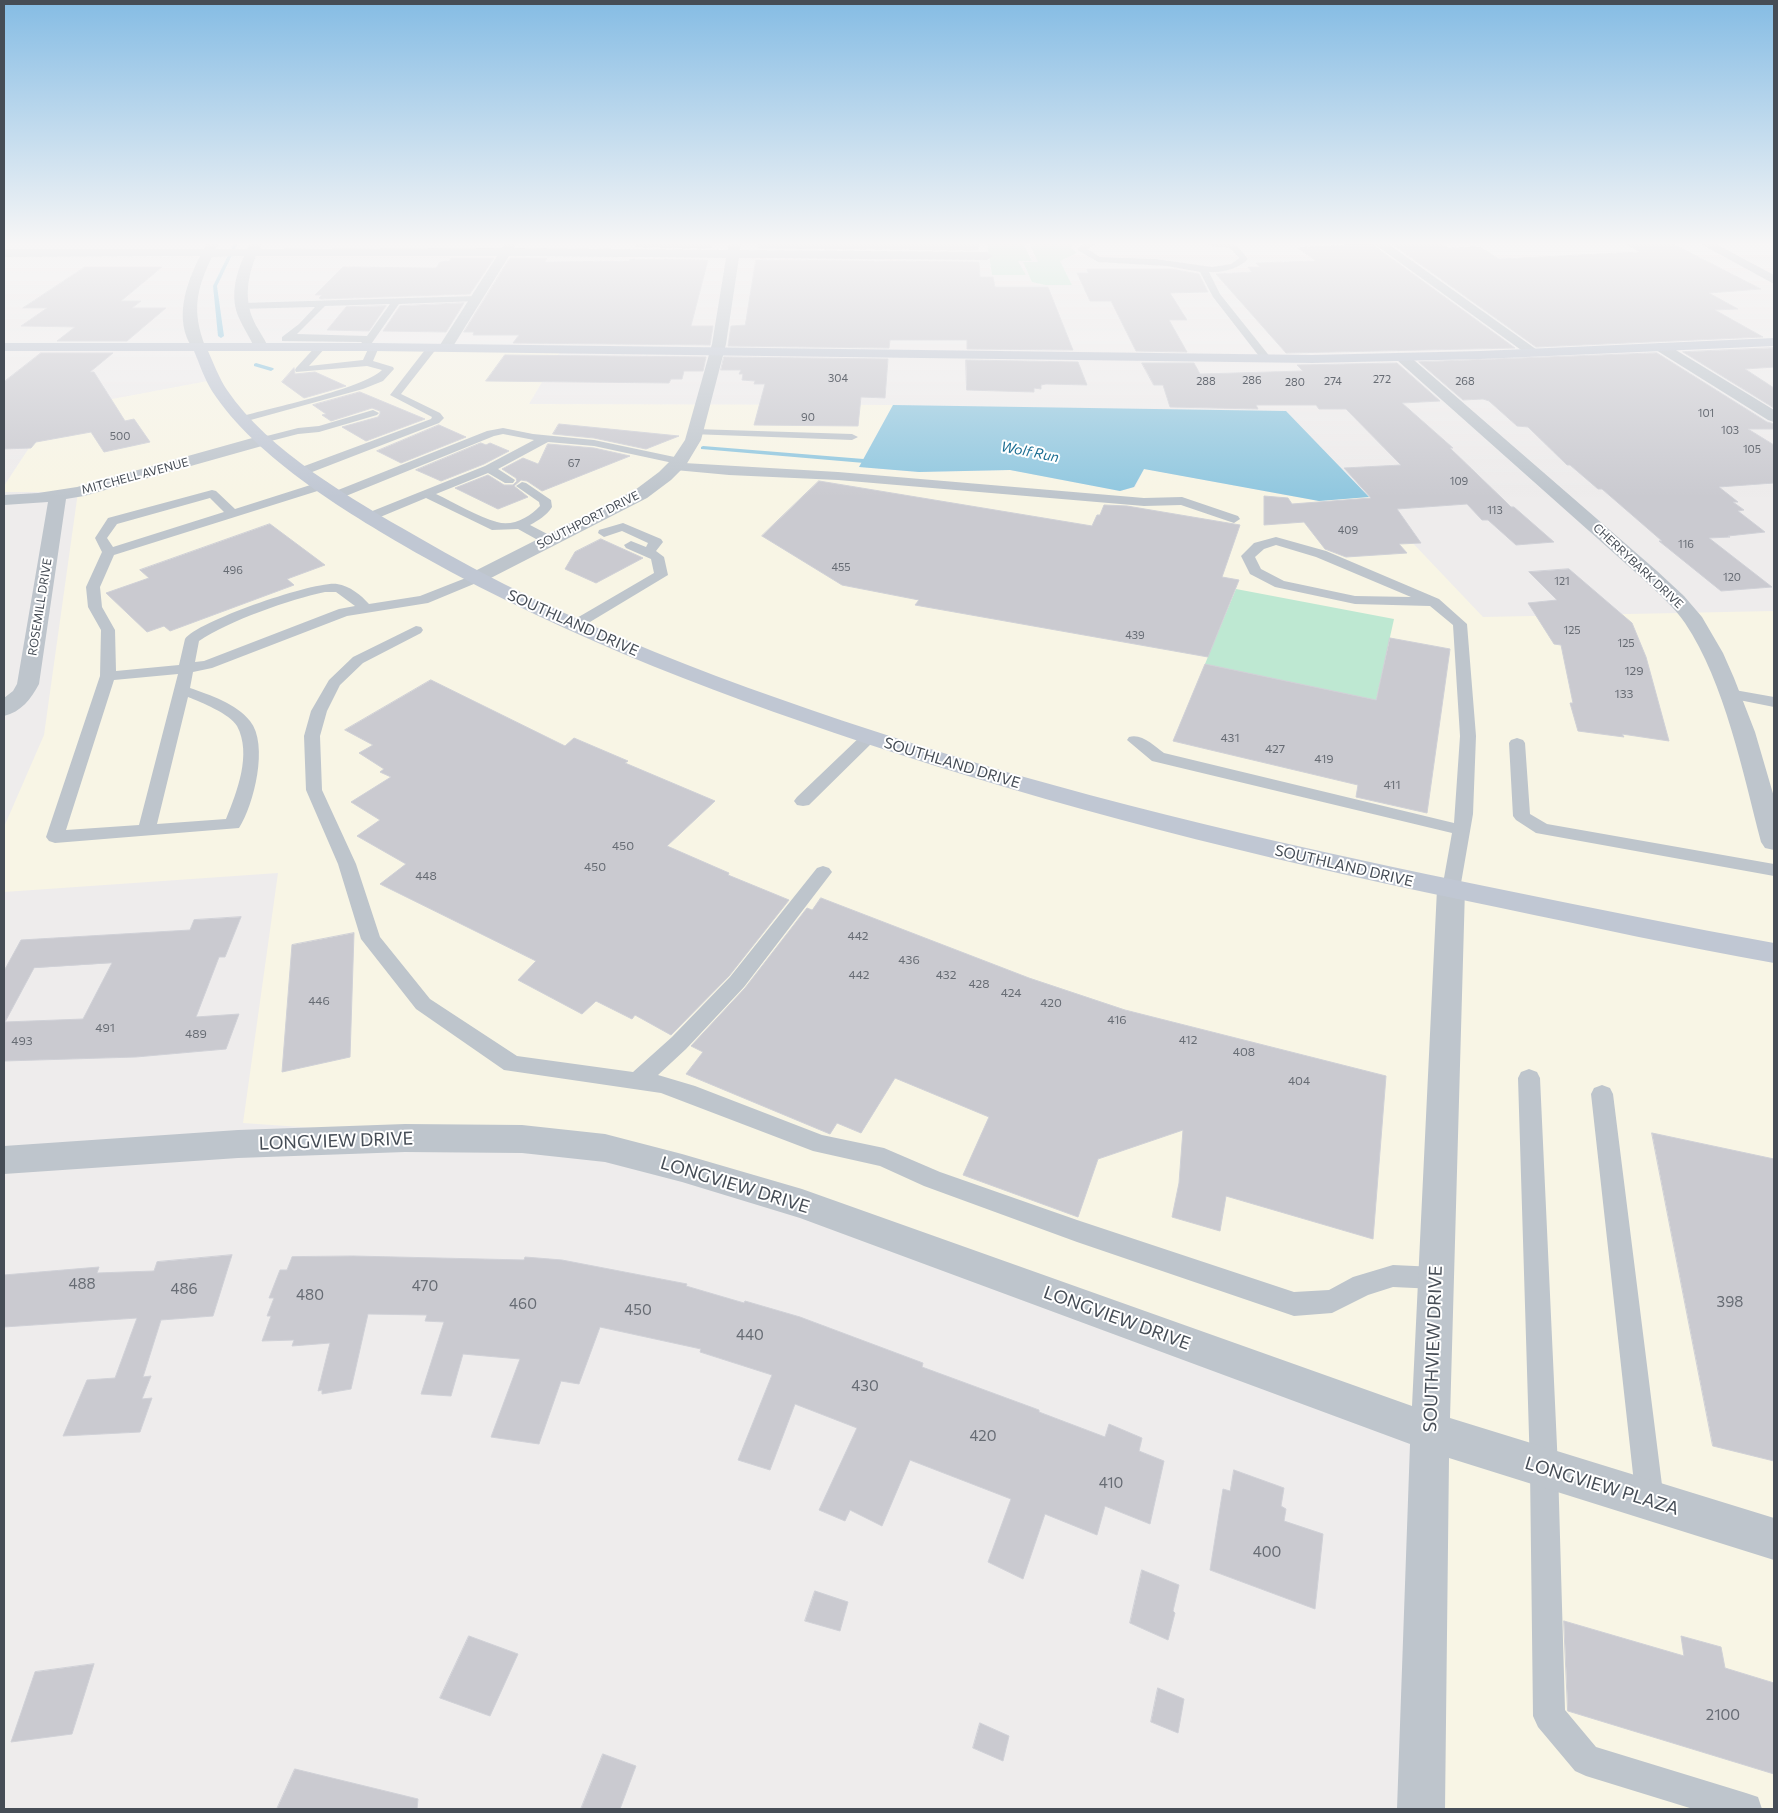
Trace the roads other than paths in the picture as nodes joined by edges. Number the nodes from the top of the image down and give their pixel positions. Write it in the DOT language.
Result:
graph roads {
  1 [pos="192,328"];
  2 [pos="252,328"];
  3 [pos="300,328"];
  4 [pos="380,328"];
  5 [pos="454,328"];
  6 [pos="721,328"];
  7 [pos="1244,328"];
  8 [pos="1499,328"];
  9 [pos="289,336"];
  10 [pos="1774,342"];
  11 [pos="369,345"];
  12 [pos="198,346"];
  13 [pos="4,347"];
  14 [pos="261,347"];
  15 [pos="278,347"];
  16 [pos="321,347"];
  17 [pos="1661,347"];
  18 [pos="439,348"];
  19 [pos="717,352"];
  20 [pos="1533,352"];
  21 [pos="1266,358"];
  22 [pos="1402,358"];
  23 [pos="367,362"];
  24 [pos="389,369"];
  25 [pos="416,370"];
  26 [pos="221,371"];
  27 [pos="397,398"];
  28 [pos="1774,418"];
  29 [pos="243,419"];
  30 [pos="695,432"];
  31 [pos="852,437"];
  32 [pos="548,438"];
  33 [pos="263,440"];
  34 [pos="678,463"];
  35 [pos="489,469"];
  36 [pos="304,471"];
  37 [pos="509,480"];
  38 [pos="323,485"];
  39 [pos="522,486"];
  40 [pos="426,494"];
  41 [pos="58,495"];
  42 [pos="337,495"];
  43 [pos="4,500"];
  44 [pos="233,514"];
  45 [pos="369,517"];
  46 [pos="1234,519"];
  47 [pos="583,524"];
  48 [pos="520,525"];
  49 [pos="550,541"];
  50 [pos="632,545"];
  51 [pos="110,552"];
  52 [pos="648,553"];
  53 [pos="476,578"];
  54 [pos="1434,602"];
  55 [pos="365,608"];
  56 [pos="575,625"];
  57 [pos="416,630"];
  58 [pos="185,668"];
  59 [pos="108,676"];
  60 [pos="182,690"];
  61 [pos="1729,694"];
  62 [pos="1774,702"];
  63 [pos="4,709"];
  64 [pos="869,738"];
  65 [pos="1135,740"];
  66 [pos="1517,743"];
  67 [pos="803,801"];
  68 [pos="1461,830"];
  69 [pos="146,831"];
  70 [pos="1774,842"];
  71 [pos="1774,870"];
  72 [pos="823,872"];
  73 [pos="1451,889"];
  74 [pos="1774,953"];
  75 [pos="1529,1078"];
  76 [pos="638,1081"];
  77 [pos="1602,1094"];
  78 [pos="4,1160"];
  79 [pos="1436,1278"];
  80 [pos="1430,1432"];
  81 [pos="1544,1468"];
  82 [pos="1650,1501"];
  83 [pos="1774,1539"];
  84 [pos="1421,1809"];
  85 [pos="1746,1809"];
  1 -- 12 [label="street"];
  2 -- 14 [label="street"];
  3 -- 9 [label="lane"];
  4 -- 11 [label="lane"];
  5 -- 18 [label="street"];
  6 -- 19 [label="street, SOUTHPORT DRIVE"];
  7 -- 21 [label="lane"];
  8 -- 20 [label="street"];
  9 -- 11 [label="lane"];
  9 -- 15 [label="lane"];
  10 -- 17 [label="main road"];
  11 -- 16 [label="main road"];
  11 -- 18 [label="main road"];
  11 -- 23 [label="lane"];
  12 -- 13 [label="main road"];
  12 -- 14 [label="main road"];
  12 -- 26 [label="main road, SOUTHLAND DRIVE"];
  14 -- 15 [label="main road"];
  14 -- 26 [label="main road"];
  15 -- 16 [label="main road"];
  16 -- 23 [label="lane"];
  17 -- 20 [label="main road"];
  17 -- 28 [label="street"];
  18 -- 19 [label="main road"];
  18 -- 25 [label="lane"];
  19 -- 21 [label="main road"];
  19 -- 30 [label="street, SOUTHPORT DRIVE"];
  20 -- 22 [label="main road"];
  21 -- 22 [label="main road"];
  22 -- 61 [label="street, CHERRYBARK DRIVE"];
  23 -- 24 [label="lane"];
  24 -- 25 [label="lane"];
  24 -- 29 [label="lane"];
  25 -- 27 [label="lane"];
  26 -- 29 [label="main road, SOUTHLAND DRIVE"];
  27 -- 33 [label="lane"];
  27 -- 36 [label="lane"];
  29 -- 33 [label="main road, SOUTHLAND DRIVE"];
  30 -- 31 [label="lane"];
  30 -- 34 [label="street, SOUTHPORT DRIVE"];
  32 -- 34 [label="lane"];
  32 -- 35 [label="lane"];
  32 -- 42 [label="lane"];
  33 -- 36 [label="main road, SOUTHLAND DRIVE"];
  33 -- 41 [label="street, MITCHELL AVENUE"];
  34 -- 46 [label="lane"];
  34 -- 47 [label="street, SOUTHPORT DRIVE"];
  35 -- 37 [label="lane"];
  35 -- 40 [label="lane"];
  36 -- 38 [label="main road, SOUTHLAND DRIVE"];
  38 -- 42 [label="main road, SOUTHLAND DRIVE"];
  38 -- 44 [label="lane"];
  39 -- 48 [label="lane"];
  40 -- 45 [label="lane"];
  40 -- 48 [label="lane"];
  41 -- 43 [label="street, MITCHELL AVENUE"];
  41 -- 63 [label="street, ROSEMILL DRIVE"];
  42 -- 45 [label="main road, SOUTHLAND DRIVE"];
  44 -- 51 [label="lane"];
  44 -- 51 [label="lane"];
  45 -- 53 [label="main road, SOUTHLAND DRIVE"];
  47 -- 49 [label="street, SOUTHPORT DRIVE"];
  47 -- 52 [label="lane"];
  48 -- 49 [label="lane"];
  49 -- 53 [label="street, SOUTHPORT DRIVE"];
  50 -- 52 [label="lane"];
  51 -- 59 [label="lane"];
  52 -- 56 [label="lane"];
  53 -- 55 [label="lane"];
  53 -- 56 [label="main road, SOUTHLAND DRIVE"];
  54 -- 54 [label="lane"];
  54 -- 68 [label="lane"];
  55 -- 58 [label="lane"];
  55 -- 58 [label="lane"];
  56 -- 64 [label="main road, SOUTHLAND DRIVE"];
  57 -- 76 [label="lane"];
  58 -- 59 [label="lane"];
  58 -- 60 [label="lane"];
  59 -- 69 [label="lane"];
  60 -- 69 [label="lane"];
  60 -- 69 [label="lane"];
  61 -- 62 [label="lane"];
  61 -- 70 [label="street, CHERRYBARK DRIVE"];
  64 -- 67 [label="lane"];
  64 -- 73 [label="main road, SOUTHLAND DRIVE"];
  65 -- 68 [label="lane"];
  66 -- 71 [label="lane"];
  68 -- 73 [label="lane"];
  72 -- 76 [label="lane"];
  73 -- 74 [label="main road, SOUTHLAND DRIVE"];
  73 -- 79 [label="street, SOUTHVIEW DRIVE"];
  75 -- 81 [label="lane"];
  76 -- 79 [label="lane"];
  77 -- 82 [label="lane"];
  78 -- 80 [label="street, LONGVIEW DRIVE"];
  79 -- 80 [label="street, SOUTHVIEW DRIVE"];
  80 -- 81 [label="street, LONGVIEW PLAZA"];
  80 -- 84 [label="street, SOUTHVIEW DRIVE"];
  81 -- 82 [label="street, LONGVIEW PLAZA"];
  81 -- 85 [label="lane"];
  82 -- 83 [label="street, LONGVIEW PLAZA"];
}
